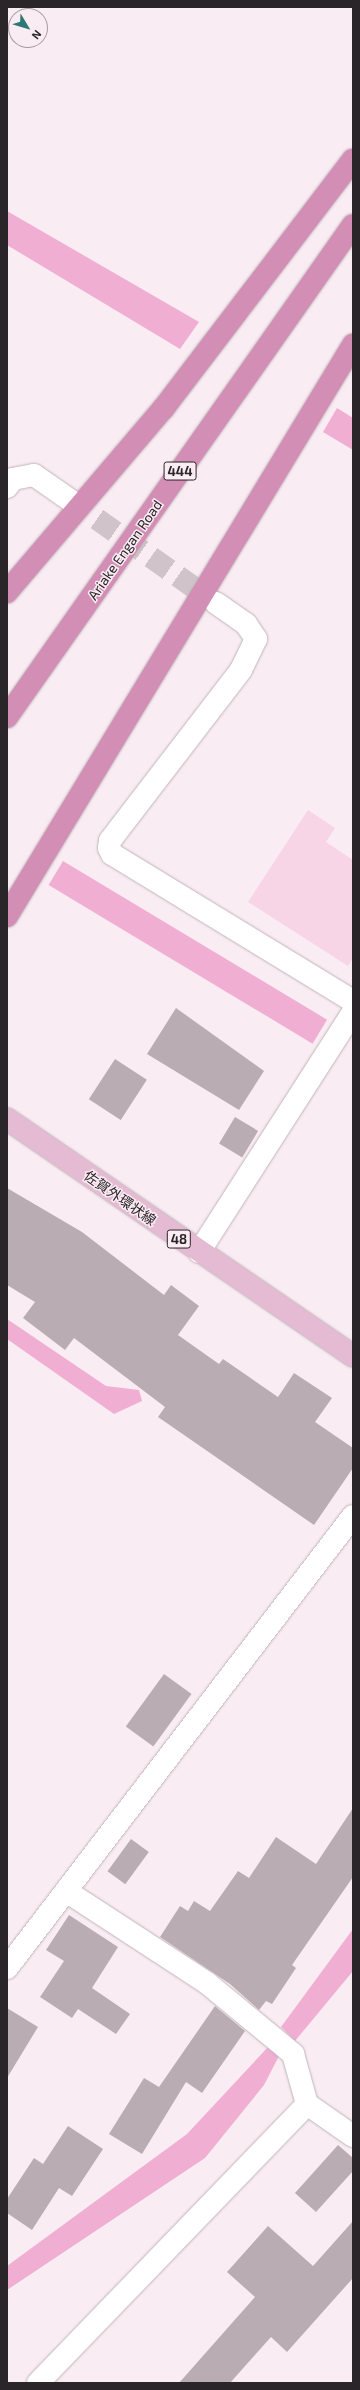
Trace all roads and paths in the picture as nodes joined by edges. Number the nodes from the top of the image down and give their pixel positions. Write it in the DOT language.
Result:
graph roads {
  1 [pos="353,160"];
  2 [pos="353,225"];
  3 [pos="353,345"];
  4 [pos="7,487"];
  5 [pos="70,500"];
  6 [pos="7,592"];
  7 [pos="216,604"];
  8 [pos="7,717"];
  9 [pos="7,916"];
  10 [pos="353,1001"];
  11 [pos="353,1012"];
  12 [pos="7,1119"];
  13 [pos="199,1252"];
  14 [pos="353,1356"];
  15 [pos="353,1516"];
  16 [pos="66,1891"];
  17 [pos="7,1968"];
  18 [pos="306,2104"];
  19 [pos="353,2136"];
  20 [pos="38,2383"];
  1 -- 6 [label="highway"];
  2 -- 8 [label="highway, Ariake Engan Road / 444"];
  3 -- 9 [label="highway"];
  4 -- 5 [label="street"];
  7 -- 10 [label="street"];
  11 -- 13 [label="street"];
  12 -- 13 [label="main road, 佐賀外環状線 / 48"];
  13 -- 14 [label="main road, 佐賀外環状線 / 48"];
  15 -- 16 [label="street"];
  16 -- 17 [label="street"];
  16 -- 18 [label="street"];
  18 -- 19 [label="street"];
  18 -- 20 [label="street"];
}
